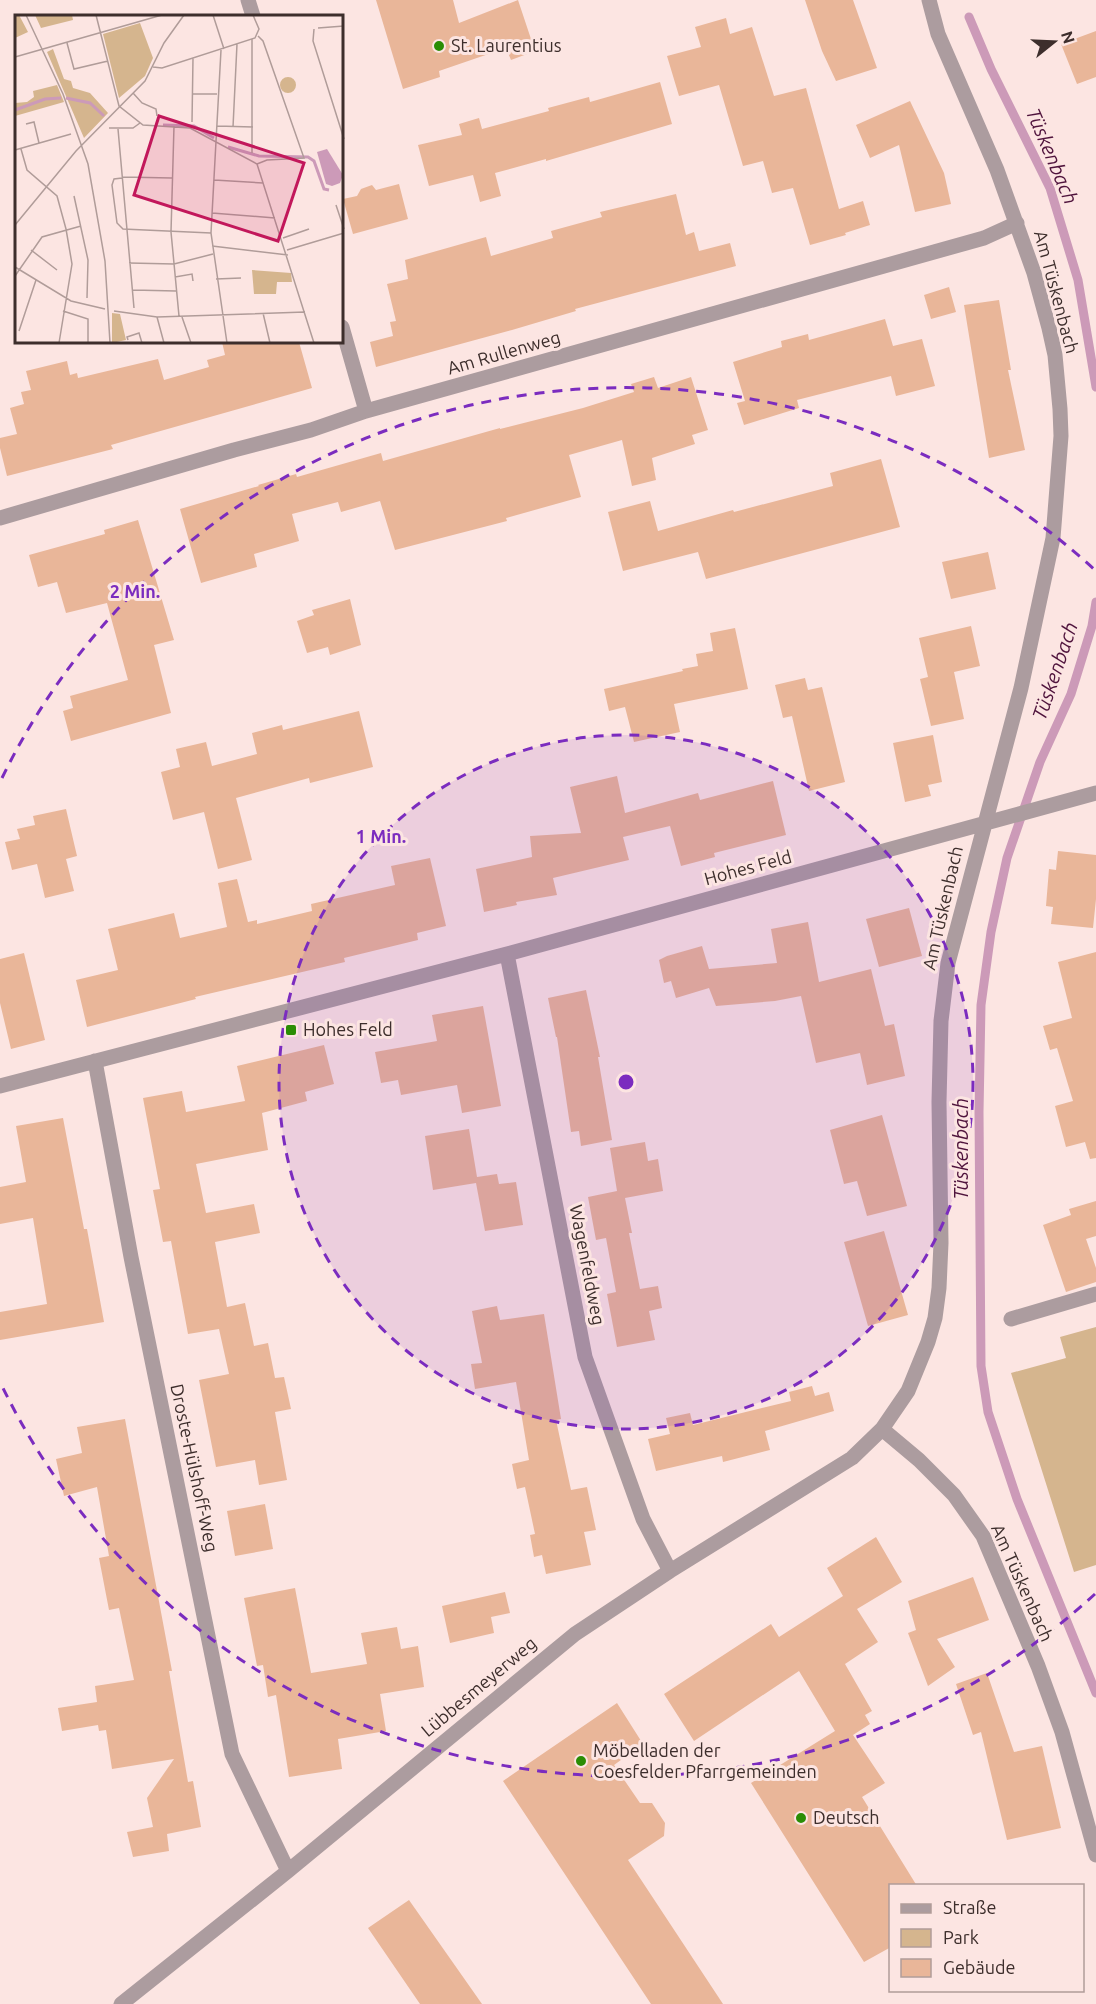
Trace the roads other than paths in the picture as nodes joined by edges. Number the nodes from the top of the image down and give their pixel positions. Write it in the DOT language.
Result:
graph roads {
  1 [pos="248,0"];
  2 [pos="929,0"];
  3 [pos="253,15"];
  4 [pos="1017,223"];
  5 [pos="344,334"];
  6 [pos="366,411"];
  7 [pos="0,518"];
  8 [pos="1096,793"];
  9 [pos="989,823"];
  10 [pos="507,954"];
  11 [pos="95,1061"];
  12 [pos="0,1086"];
  13 [pos="1096,1294"];
  14 [pos="1011,1319"];
  15 [pos="882,1429"];
  16 [pos="670,1571"];
  17 [pos="1096,1855"];
  18 [pos="288,1871"];
  19 [pos="121,2004"];
  1 -- 3 [label="street"];
  2 -- 4 [label="street, Am Tüskenbach"];
  4 -- 6 [label="street, Am Rullenweg"];
  4 -- 9 [label="street, Am Tüskenbach"];
  5 -- 6 [label="street"];
  6 -- 7 [label="street, Am Rullenweg"];
  8 -- 9 [label="street, Hohes Feld"];
  9 -- 10 [label="street, Hohes Feld"];
  9 -- 15 [label="street, Am Tüskenbach"];
  10 -- 11 [label="street, Hohes Feld"];
  10 -- 16 [label="street, Wagenfeldweg"];
  11 -- 12 [label="street, Hohes Feld"];
  11 -- 18 [label="street, Droste-Hülshoff-Weg"];
  13 -- 14 [label="street"];
  15 -- 16 [label="street, Lübbesmeyerweg"];
  15 -- 17 [label="street, Am Tüskenbach"];
  16 -- 18 [label="street, Lübbesmeyerweg"];
  18 -- 19 [label="street, Lübbesmeyerweg"];
}
